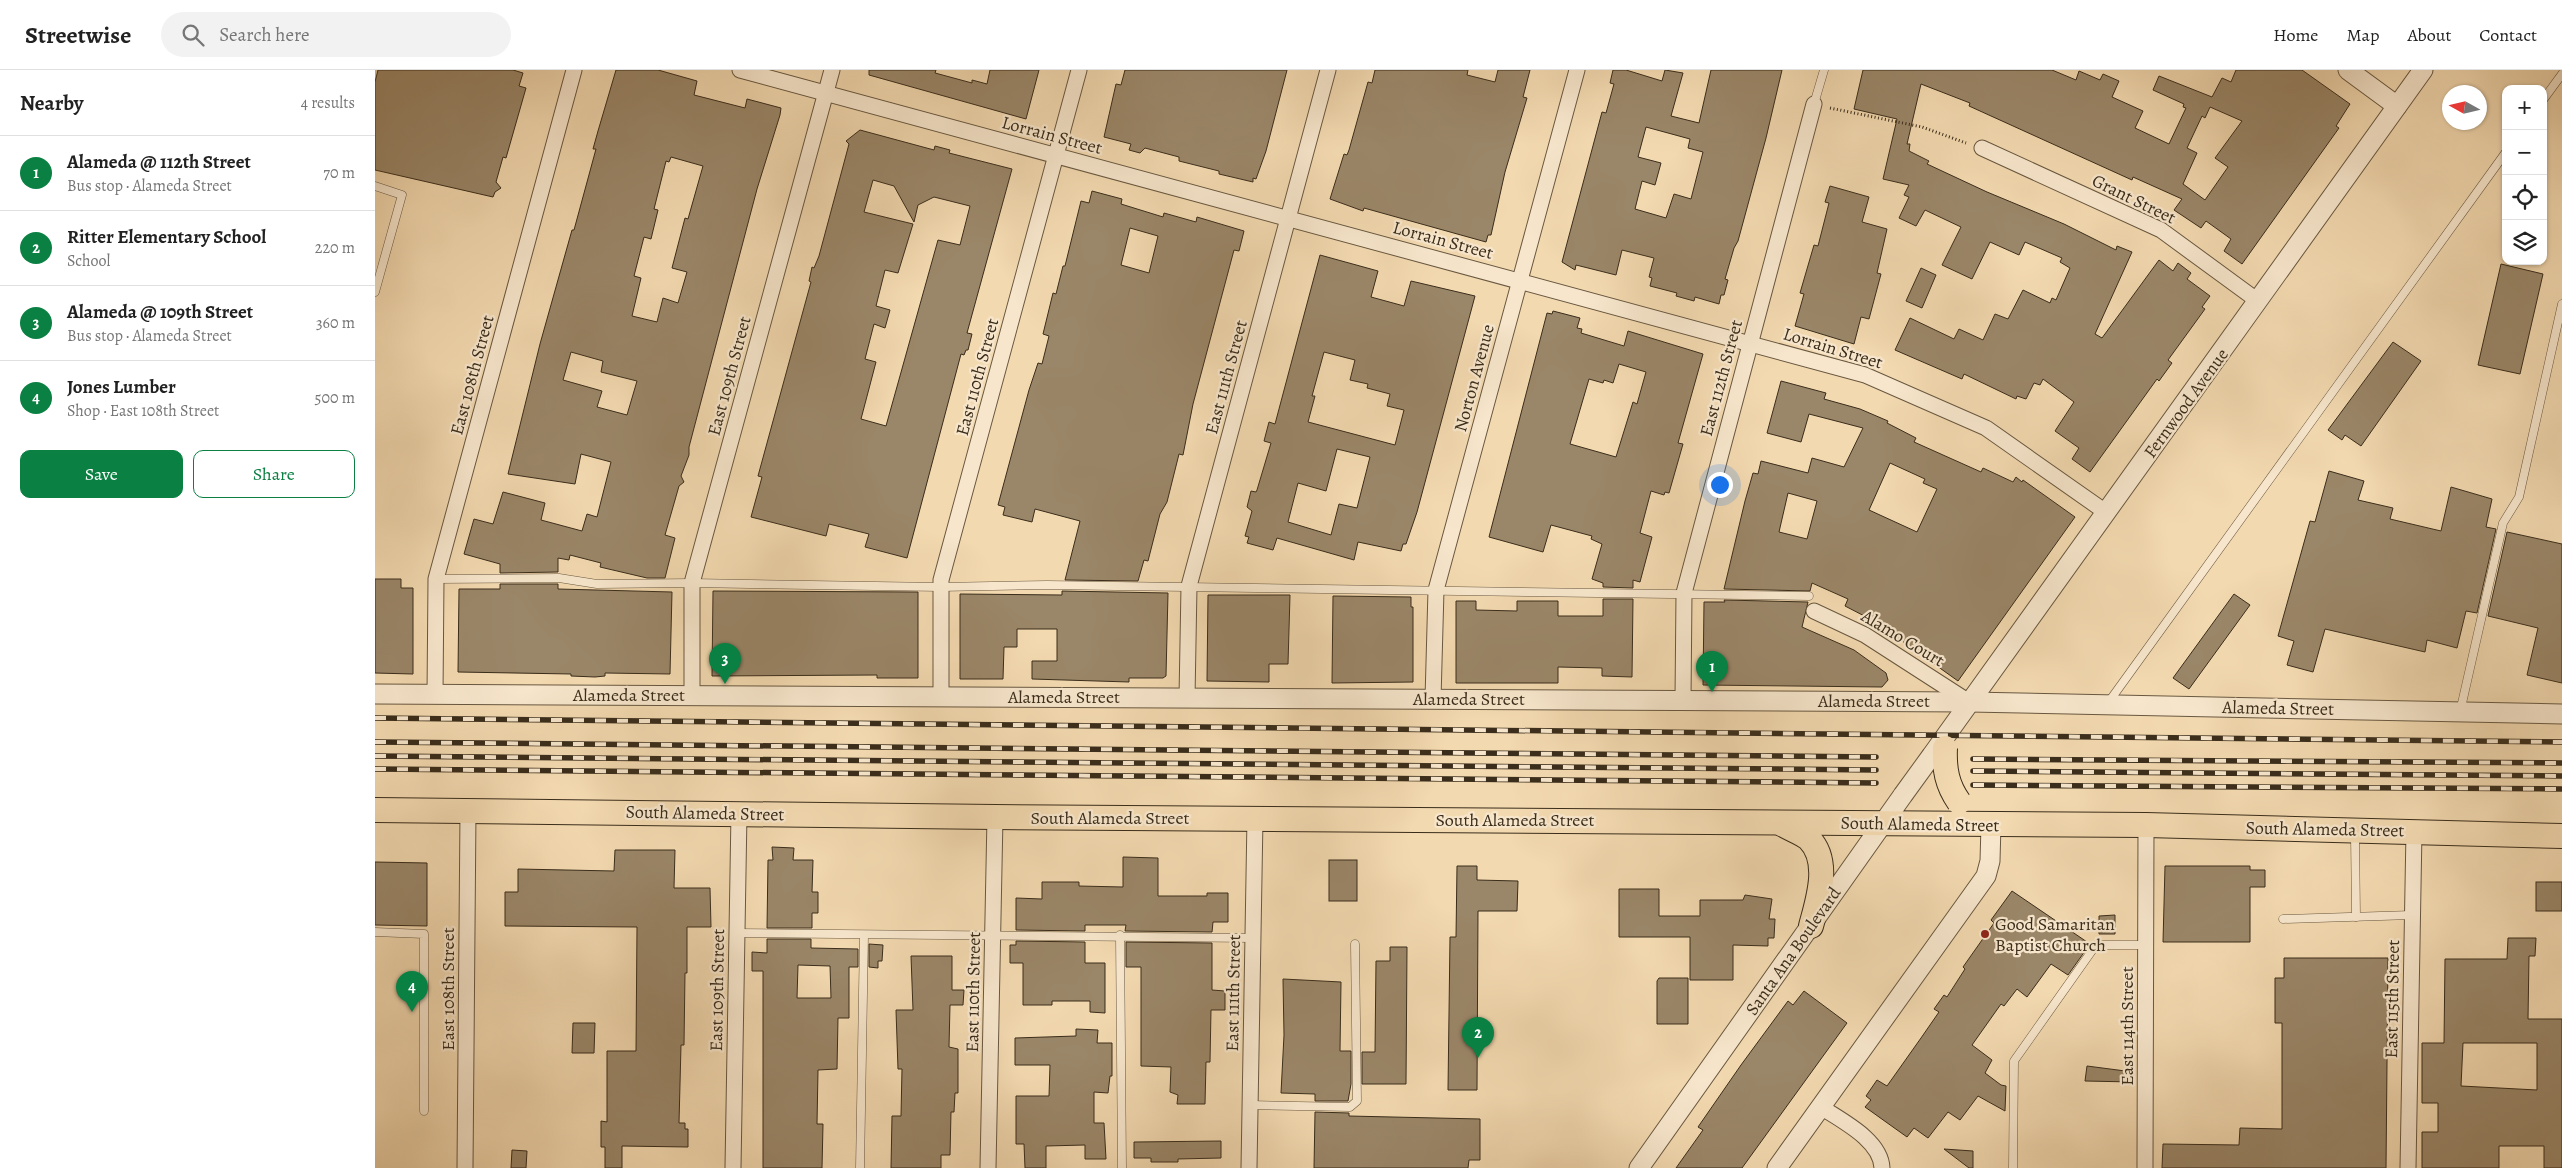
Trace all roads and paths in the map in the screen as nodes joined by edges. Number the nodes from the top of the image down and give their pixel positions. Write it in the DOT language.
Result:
graph roads {
  1 [pos="574,70"];
  2 [pos="740,70"];
  3 [pos="832,70"];
  4 [pos="1079,70"];
  5 [pos="1328,70"];
  6 [pos="1577,70"];
  7 [pos="1824,70"];
  8 [pos="2348,70"];
  9 [pos="2423,70"];
  10 [pos="2562,74"];
  11 [pos="826,93"];
  12 [pos="2547,95"];
  13 [pos="1815,104"];
  14 [pos="2397,106"];
  15 [pos="1982,148"];
  16 [pos="1056,156"];
  17 [pos="2502,158"];
  18 [pos="375,186"];
  19 [pos="1289,218"];
  20 [pos="1520,280"];
  21 [pos="375,292"];
  22 [pos="2258,301"];
  23 [pos="2562,304"];
  24 [pos="1750,343"];
  25 [pos="2107,513"];
  26 [pos="436,579"];
  27 [pos="692,583"];
  28 [pos="1189,586"];
  29 [pos="941,587"];
  30 [pos="1436,590"];
  31 [pos="1684,593"];
  32 [pos="1809,596"];
  33 [pos="1814,611"];
  34 [pos="375,694"];
  35 [pos="435,694"];
  36 [pos="692,696"];
  37 [pos="941,697"];
  38 [pos="1187,698"];
  39 [pos="1433,699"];
  40 [pos="1683,700"];
  41 [pos="1969,702"];
  42 [pos="2108,703"];
  43 [pos="2460,712"];
  44 [pos="2562,714"];
  45 [pos="1941,746"];
  46 [pos="375,810"];
  47 [pos="468,810"];
  48 [pos="739,813"];
  49 [pos="995,817"];
  50 [pos="1255,818"];
  51 [pos="1778,822"];
  52 [pos="1883,823"];
  53 [pos="1991,825"];
  54 [pos="2146,825"];
  55 [pos="2355,830"];
  56 [pos="2413,830"];
  57 [pos="2562,836"];
  58 [pos="2412,916"];
  59 [pos="2356,917"];
  60 [pos="2283,920"];
  61 [pos="1811,926"];
  62 [pos="375,932"];
  63 [pos="737,933"];
  64 [pos="864,935"];
  65 [pos="993,936"];
  66 [pos="1120,936"];
  67 [pos="1253,938"];
  68 [pos="1355,944"];
  69 [pos="2146,945"];
  70 [pos="1250,1105"];
  71 [pos="1821,1107"];
  72 [pos="424,1111"];
  73 [pos="465,1168"];
  74 [pos="733,1168"];
  75 [pos="860,1168"];
  76 [pos="988,1168"];
  77 [pos="1122,1168"];
  78 [pos="1249,1168"];
  79 [pos="1639,1168"];
  80 [pos="1777,1168"];
  81 [pos="1882,1168"];
  82 [pos="2013,1168"];
  83 [pos="2145,1168"];
  84 [pos="2408,1168"];
  1 -- 26 [label="street, East 108th Street"];
  2 -- 11 [label="street, Lorrain Street"];
  3 -- 11 [label="street, East 109th Street"];
  4 -- 16 [label="street, East 110th Street"];
  5 -- 19 [label="street, East 111th Street"];
  6 -- 20 [label="street, Norton Avenue"];
  7 -- 13 [label="lane, East 112th Street"];
  8 -- 14 [label="street"];
  9 -- 14 [label="street, Fernwood Avenue"];
  10 -- 12 [label="lane"];
  11 -- 16 [label="street, Lorrain Street"];
  11 -- 27 [label="street, East 109th Street"];
  13 -- 15 [label="path"];
  13 -- 24 [label="street, East 112th Street"];
  14 -- 22 [label="street, Fernwood Avenue"];
  15 -- 22 [label="street, Grant Street"];
  16 -- 19 [label="street, Lorrain Street"];
  16 -- 29 [label="street, East 110th Street"];
  17 -- 42 [label="lane"];
  18 -- 21 [label="lane"];
  19 -- 20 [label="street, Lorrain Street"];
  19 -- 28 [label="street, East 111th Street"];
  20 -- 24 [label="street, Lorrain Street"];
  20 -- 30 [label="street, Norton Avenue"];
  22 -- 25 [label="street, Fernwood Avenue"];
  23 -- 43 [label="lane"];
  24 -- 25 [label="street, Lorrain Street"];
  24 -- 31 [label="street, East 112th Street"];
  25 -- 41 [label="street, Fernwood Avenue"];
  26 -- 27 [label="lane"];
  26 -- 35 [label="street, East 108th Street"];
  27 -- 29 [label="lane"];
  27 -- 36 [label="street, East 109th Street"];
  28 -- 29 [label="lane"];
  28 -- 30 [label="lane"];
  28 -- 38 [label="street, East 111th Street"];
  29 -- 37 [label="street, East 110th Street"];
  30 -- 31 [label="lane"];
  30 -- 39 [label="street, Norton Avenue"];
  31 -- 32 [label="lane"];
  31 -- 40 [label="street, East 112th Street"];
  33 -- 41 [label="street, Alamo Court"];
  34 -- 35 [label="street, Alameda Street"];
  35 -- 36 [label="street, Alameda Street"];
  36 -- 37 [label="street, Alameda Street"];
  37 -- 38 [label="street, Alameda Street"];
  38 -- 39 [label="street, Alameda Street"];
  39 -- 40 [label="street, Alameda Street"];
  40 -- 41 [label="street, Alameda Street"];
  41 -- 42 [label="street, Alameda Street"];
  41 -- 45 [label="street, Fernwood Avenue"];
  42 -- 43 [label="street, Alameda Street"];
  43 -- 44 [label="street, Alameda Street"];
  45 -- 52 [label="street, Santa Ana Boulevard, bridge"];
  45 -- 53 [label="main road, bridge"];
  46 -- 47 [label="main road"];
  47 -- 48 [label="main road, South Alameda Street"];
  47 -- 73 [label="street, East 108th Street"];
  48 -- 49 [label="main road, South Alameda Street"];
  48 -- 63 [label="street, East 109th Street"];
  49 -- 50 [label="main road, South Alameda Street"];
  49 -- 65 [label="street, East 110th Street"];
  50 -- 51 [label="main road, South Alameda Street"];
  50 -- 67 [label="street, East 111th Street"];
  51 -- 52 [label="main road, South Alameda Street"];
  51 -- 61 [label="main road"];
  52 -- 53 [label="main road, South Alameda Street"];
  52 -- 61 [label="street, Santa Ana Boulevard"];
  53 -- 54 [label="main road, South Alameda Street"];
  53 -- 71 [label="street"];
  54 -- 55 [label="main road, South Alameda Street"];
  54 -- 69 [label="street, East 114th Street"];
  55 -- 56 [label="main road, South Alameda Street"];
  55 -- 59 [label="lane"];
  56 -- 57 [label="main road, South Alameda Street"];
  56 -- 58 [label="street, East 115th Street"];
  58 -- 59 [label="lane"];
  58 -- 84 [label="street, East 115th Street"];
  59 -- 60 [label="lane"];
  61 -- 79 [label="street, Santa Ana Boulevard"];
  62 -- 72 [label="lane"];
  63 -- 64 [label="lane"];
  63 -- 74 [label="street, East 109th Street"];
  64 -- 65 [label="lane"];
  64 -- 75 [label="lane"];
  65 -- 66 [label="lane"];
  65 -- 76 [label="street, East 110th Street"];
  66 -- 67 [label="lane"];
  66 -- 77 [label="lane"];
  67 -- 70 [label="street, East 111th Street"];
  68 -- 70 [label="lane"];
  69 -- 82 [label="lane"];
  69 -- 83 [label="street, East 114th Street"];
  70 -- 78 [label="street, East 111th Street"];
  71 -- 80 [label="street"];
  71 -- 81 [label="street"];
}
